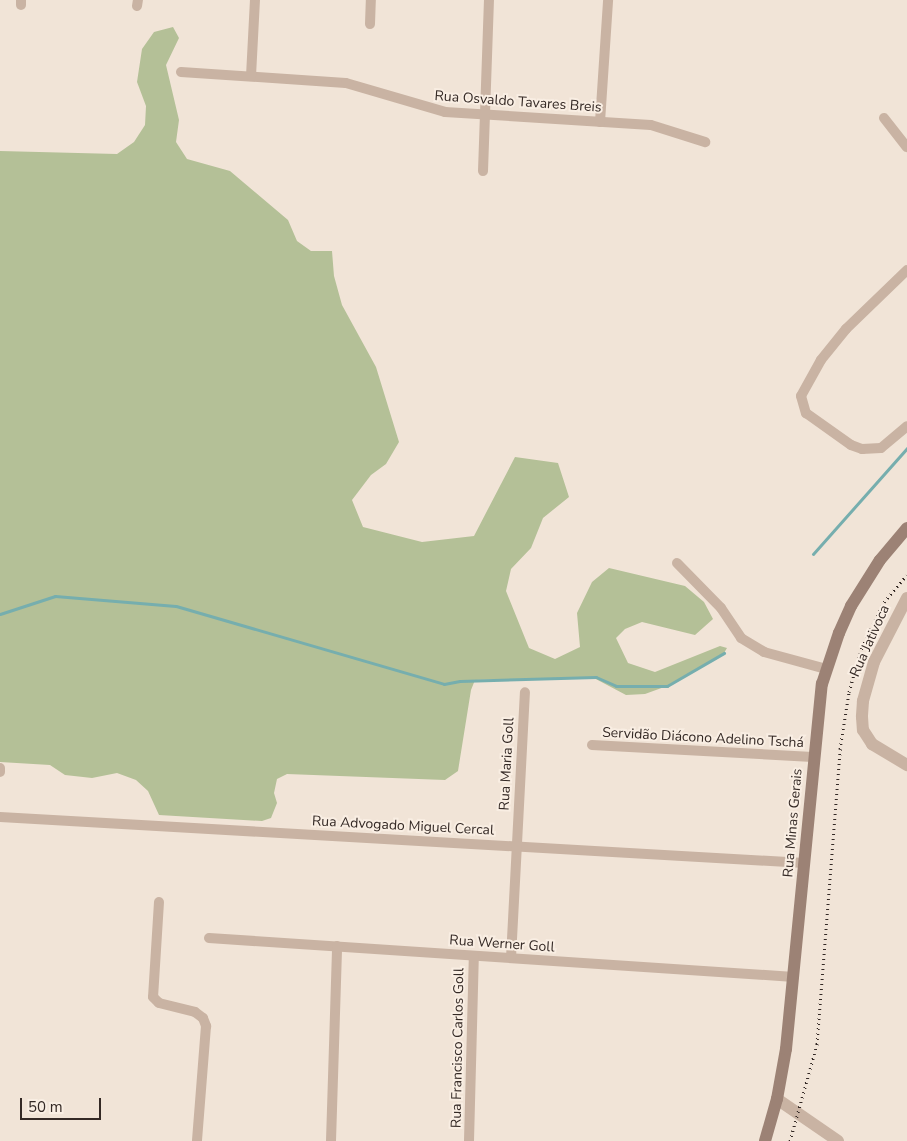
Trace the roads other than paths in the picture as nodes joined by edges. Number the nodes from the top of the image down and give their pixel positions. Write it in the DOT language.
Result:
graph roads {
  1 [pos="255,0"];
  2 [pos="371,0"];
  3 [pos="489,0"];
  4 [pos="608,0"];
  5 [pos="370,24"];
  6 [pos="181,72"];
  7 [pos="251,76"];
  8 [pos="485,115"];
  9 [pos="884,118"];
  10 [pos="600,122"];
  11 [pos="705,142"];
  12 [pos="907,147"];
  13 [pos="483,171"];
  14 [pos="907,270"];
  15 [pos="907,426"];
  16 [pos="907,528"];
  17 [pos="677,563"];
  18 [pos="907,598"];
  19 [pos="826,669"];
  20 [pos="525,692"];
  21 [pos="592,746"];
  22 [pos="813,757"];
  23 [pos="907,765"];
  24 [pos="0,768"];
  25 [pos="0,772"];
  26 [pos="0,817"];
  27 [pos="517,846"];
  28 [pos="805,863"];
  29 [pos="159,902"];
  30 [pos="209,938"];
  31 [pos="338,946"];
  32 [pos="474,956"];
  33 [pos="511,958"];
  34 [pos="794,977"];
  35 [pos="777,1099"];
  36 [pos="196,1141"];
  37 [pos="332,1141"];
  38 [pos="469,1141"];
  39 [pos="765,1141"];
  40 [pos="838,1141"];
  1 -- 7 [label="street"];
  2 -- 5 [label="street"];
  3 -- 8 [label="street"];
  4 -- 10 [label="street"];
  6 -- 7 [label="street, Rua Osvaldo Tavares Breis"];
  7 -- 8 [label="street, Rua Osvaldo Tavares Breis"];
  8 -- 10 [label="street, Rua Osvaldo Tavares Breis"];
  8 -- 13 [label="street"];
  9 -- 12 [label="street"];
  10 -- 11 [label="street, Rua Osvaldo Tavares Breis"];
  14 -- 15 [label="street"];
  16 -- 19 [label="main road, Rua Minas Gerais"];
  17 -- 19 [label="street"];
  18 -- 23 [label="street, Rua Jativoca"];
  19 -- 22 [label="main road, Rua Minas Gerais"];
  20 -- 27 [label="street, Rua Maria Goll"];
  21 -- 22 [label="street, Servidão Diácono Adelino Tschá"];
  22 -- 28 [label="main road, Rua Minas Gerais"];
  24 -- 25 [label="street"];
  26 -- 27 [label="street, Rua Advogado Miguel Cercal"];
  27 -- 28 [label="street, Rua Advogado Miguel Cercal"];
  27 -- 33 [label="street, Rua Maria Goll"];
  28 -- 34 [label="main road, Rua Minas Gerais"];
  29 -- 36 [label="street"];
  30 -- 31 [label="street, Rua Werner Goll"];
  31 -- 32 [label="street, Rua Werner Goll"];
  31 -- 37 [label="street"];
  32 -- 33 [label="street, Rua Werner Goll"];
  32 -- 38 [label="street, Rua Francisco Carlos Goll"];
  33 -- 34 [label="street, Rua Werner Goll"];
  34 -- 35 [label="main road, Rua Minas Gerais"];
  35 -- 39 [label="main road, Rua Minas Gerais"];
  35 -- 40 [label="street"];
}
